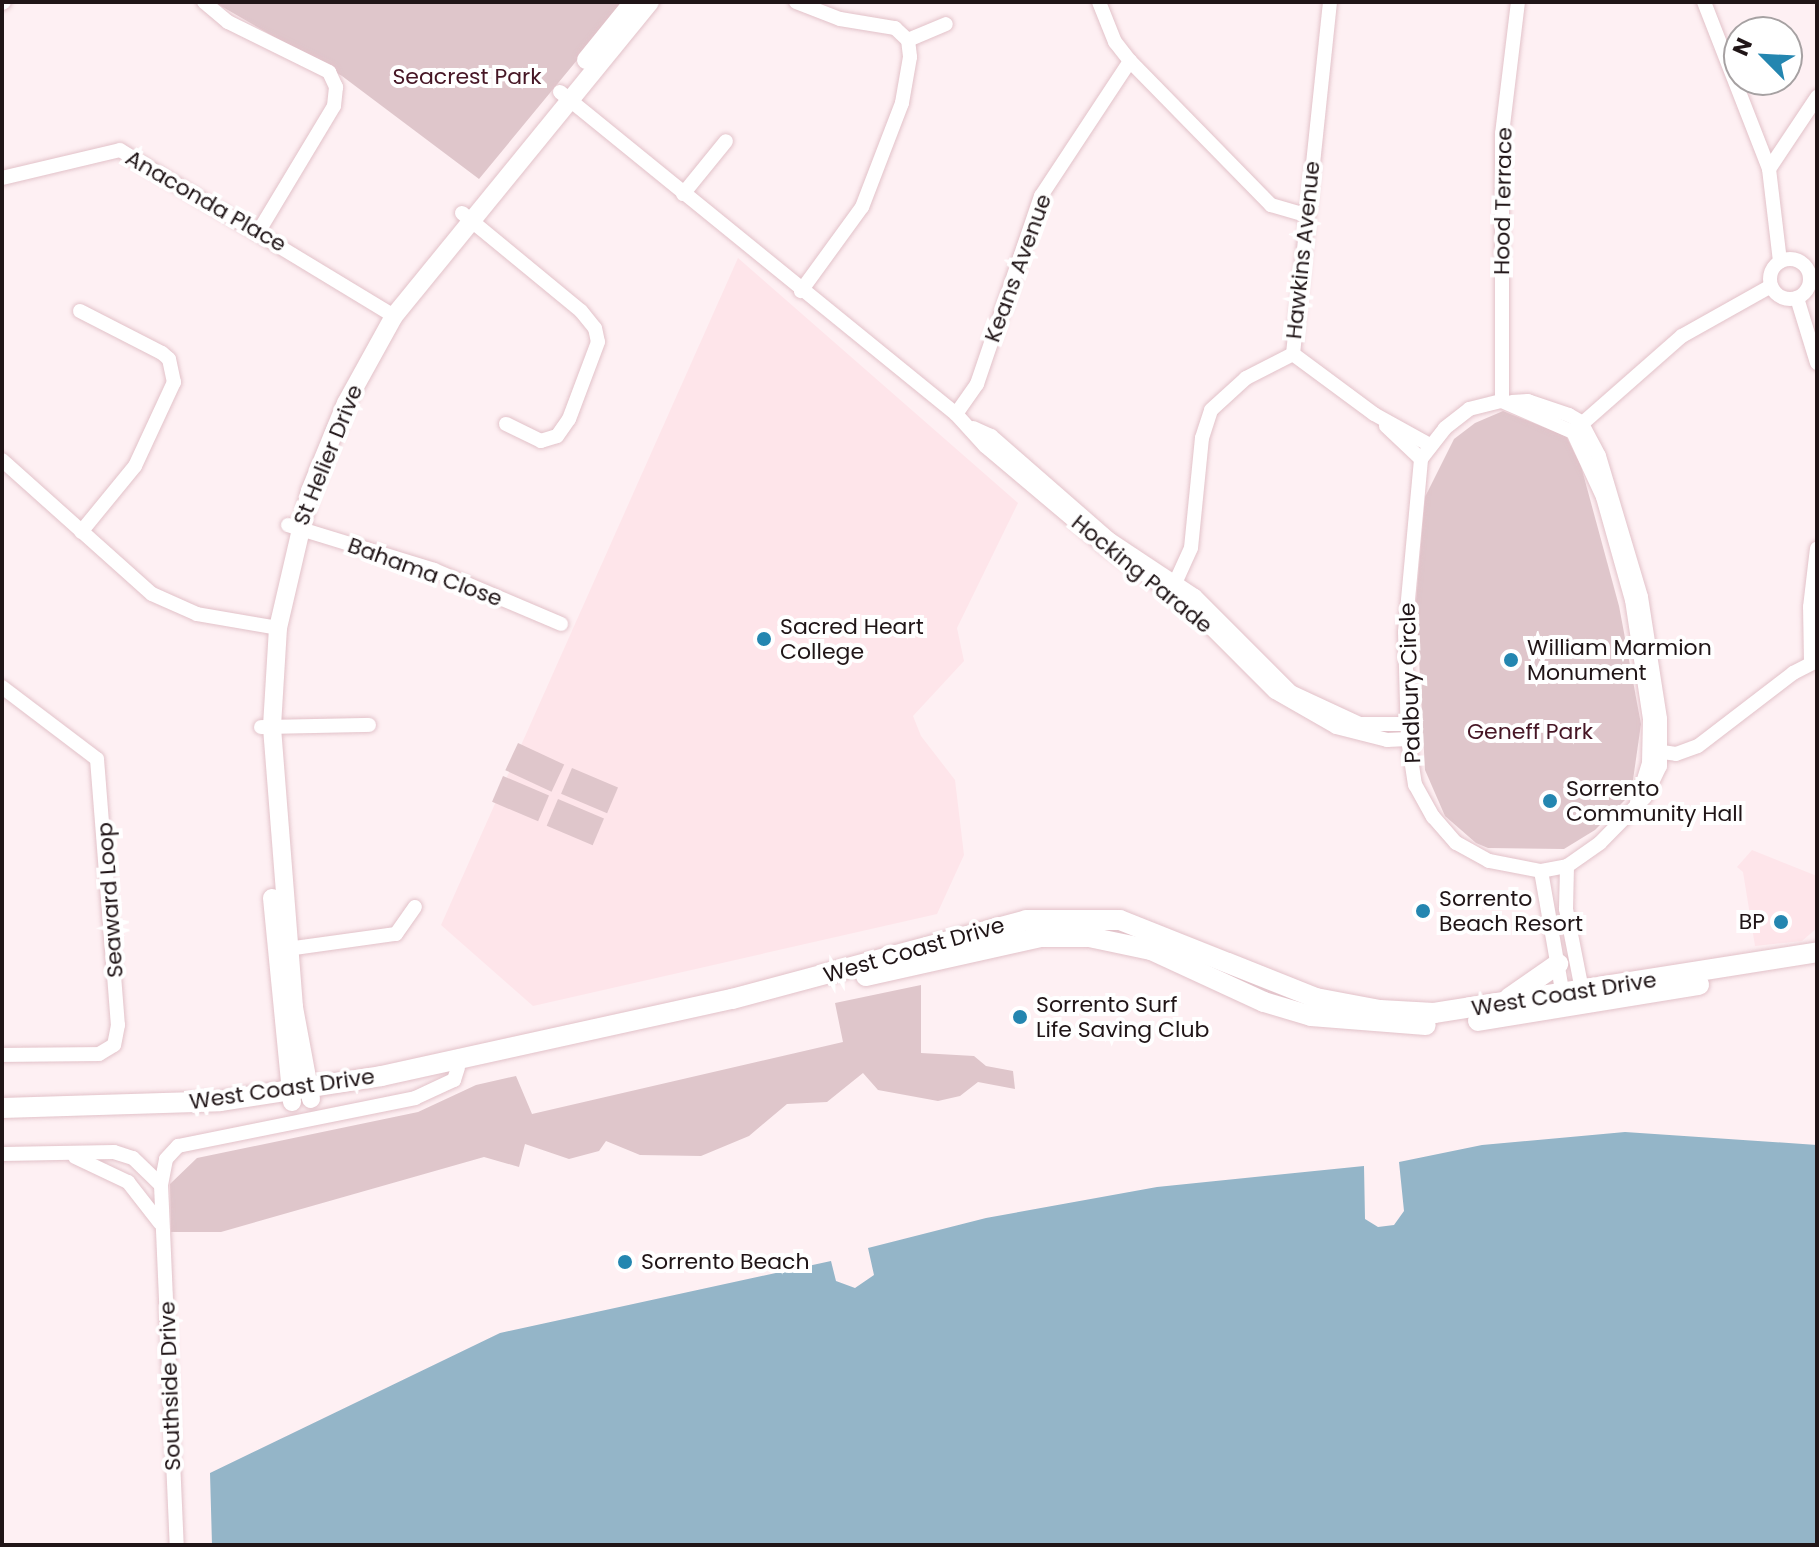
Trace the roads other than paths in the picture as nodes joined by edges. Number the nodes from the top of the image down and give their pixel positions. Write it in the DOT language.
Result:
graph roads {
  1 [pos="204,2"];
  2 [pos="633,2"];
  3 [pos="650,2"];
  4 [pos="796,2"];
  5 [pos="1099,2"];
  6 [pos="1330,2"];
  7 [pos="1518,2"];
  8 [pos="1704,2"];
  9 [pos="946,24"];
  10 [pos="908,40"];
  11 [pos="1130,61"];
  12 [pos="564,96"];
  13 [pos="1817,97"];
  14 [pos="726,141"];
  15 [pos="1769,169"];
  16 [pos="2,178"];
  17 [pos="683,194"];
  18 [pos="1305,215"];
  19 [pos="466,217"];
  20 [pos="259,231"];
  21 [pos="1780,261"];
  22 [pos="1813,270"];
  23 [pos="1771,286"];
  24 [pos="801,291"];
  25 [pos="1797,298"];
  26 [pos="80,311"];
  27 [pos="390,313"];
  28 [pos="1293,354"];
  29 [pos="1817,363"];
  30 [pos="1507,402"];
  31 [pos="956,414"];
  32 [pos="1374,414"];
  33 [pos="506,424"];
  34 [pos="1577,427"];
  35 [pos="1430,445"];
  36 [pos="1421,459"];
  37 [pos="2,460"];
  38 [pos="293,527"];
  39 [pos="81,532"];
  40 [pos="1817,548"];
  41 [pos="1174,587"];
  42 [pos="561,624"];
  43 [pos="272,627"];
  44 [pos="1814,662"];
  45 [pos="2,687"];
  46 [pos="369,725"];
  47 [pos="266,726"];
  48 [pos="1408,732"];
  49 [pos="1656,751"];
  50 [pos="1567,866"];
  51 [pos="1541,871"];
  52 [pos="415,907"];
  53 [pos="1566,909"];
  54 [pos="1549,913"];
  55 [pos="283,949"];
  56 [pos="1817,952"];
  57 [pos="1817,963"];
  58 [pos="1558,964"];
  59 [pos="1574,1000"];
  60 [pos="1504,1004"];
  61 [pos="2,1055"];
  62 [pos="458,1068"];
  63 [pos="300,1096"];
  64 [pos="2,1108"];
  65 [pos="2,1117"];
  66 [pos="2,1154"];
  67 [pos="70,1155"];
  68 [pos="161,1185"];
  69 [pos="162,1227"];
  70 [pos="177,1545"];
  1 -- 20 [label="street"];
  2 -- 12 [label="street, St Helier Drive"];
  3 -- 12 [label="street, St Helier Drive"];
  4 -- 10 [label="street"];
  5 -- 11 [label="street"];
  6 -- 18 [label="street, Hawkins Avenue"];
  7 -- 30 [label="street, Hood Terrace"];
  8 -- 15 [label="street"];
  9 -- 10 [label="street"];
  10 -- 24 [label="street"];
  11 -- 18 [label="street"];
  11 -- 31 [label="street, Keans Avenue"];
  12 -- 17 [label="street, Hocking Parade"];
  12 -- 19 [label="street, St Helier Drive"];
  13 -- 15 [label="street"];
  14 -- 17 [label="street"];
  15 -- 21 [label="street"];
  16 -- 20 [label="street, Anaconda Place"];
  17 -- 24 [label="street, Hocking Parade"];
  18 -- 28 [label="street, Hawkins Avenue"];
  19 -- 27 [label="street, St Helier Drive"];
  19 -- 33 [label="street"];
  20 -- 27 [label="street, Anaconda Place"];
  21 -- 22 [label="street"];
  21 -- 23 [label="street"];
  22 -- 25 [label="street"];
  23 -- 25 [label="street"];
  23 -- 34 [label="street"];
  24 -- 31 [label="street, Hocking Parade"];
  25 -- 29 [label="street"];
  26 -- 39 [label="street"];
  27 -- 38 [label="street, St Helier Drive"];
  28 -- 32 [label="street"];
  28 -- 41 [label="street, Hawkins Avenue"];
  30 -- 34 [label="street"];
  30 -- 35 [label="street, Padbury Circle"];
  31 -- 41 [label="street, Hocking Parade"];
  32 -- 35 [label="street"];
  32 -- 36 [label="street"];
  34 -- 49 [label="street, Padbury Circle"];
  35 -- 36 [label="street, Padbury Circle"];
  36 -- 48 [label="street, Padbury Circle"];
  37 -- 39 [label="street"];
  38 -- 42 [label="street, Bahama Close"];
  38 -- 43 [label="street, St Helier Drive"];
  39 -- 43 [label="street"];
  40 -- 44 [label="street"];
  41 -- 48 [label="street, Hocking Parade"];
  43 -- 47 [label="street, St Helier Drive"];
  44 -- 49 [label="street"];
  45 -- 61 [label="street, Seaward Loop"];
  46 -- 47 [label="street"];
  47 -- 55 [label="street, St Helier Drive"];
  48 -- 51 [label="street, Padbury Circle"];
  49 -- 50 [label="street, Padbury Circle"];
  50 -- 51 [label="street, Padbury Circle"];
  50 -- 53 [label="street"];
  51 -- 54 [label="street"];
  52 -- 55 [label="street"];
  53 -- 54 [label="street"];
  53 -- 59 [label="street"];
  54 -- 58 [label="street"];
  55 -- 63 [label="street, St Helier Drive"];
  56 -- 59 [label="main road, West Coast Drive"];
  57 -- 59 [label="main road, West Coast Drive"];
  58 -- 59 [label="street"];
  58 -- 60 [label="main road"];
  59 -- 60 [label="main road, West Coast Drive"];
  59 -- 62 [label="main road, West Coast Drive"];
  60 -- 63 [label="main road, West Coast Drive"];
  62 -- 63 [label="main road, West Coast Drive"];
  62 -- 68 [label="street"];
  63 -- 64 [label="main road, West Coast Drive"];
  63 -- 65 [label="main road, West Coast Drive"];
  66 -- 67 [label="street"];
  67 -- 68 [label="street"];
  67 -- 69 [label="street"];
  68 -- 69 [label="street, Southside Drive"];
  69 -- 70 [label="street, Southside Drive"];
}
